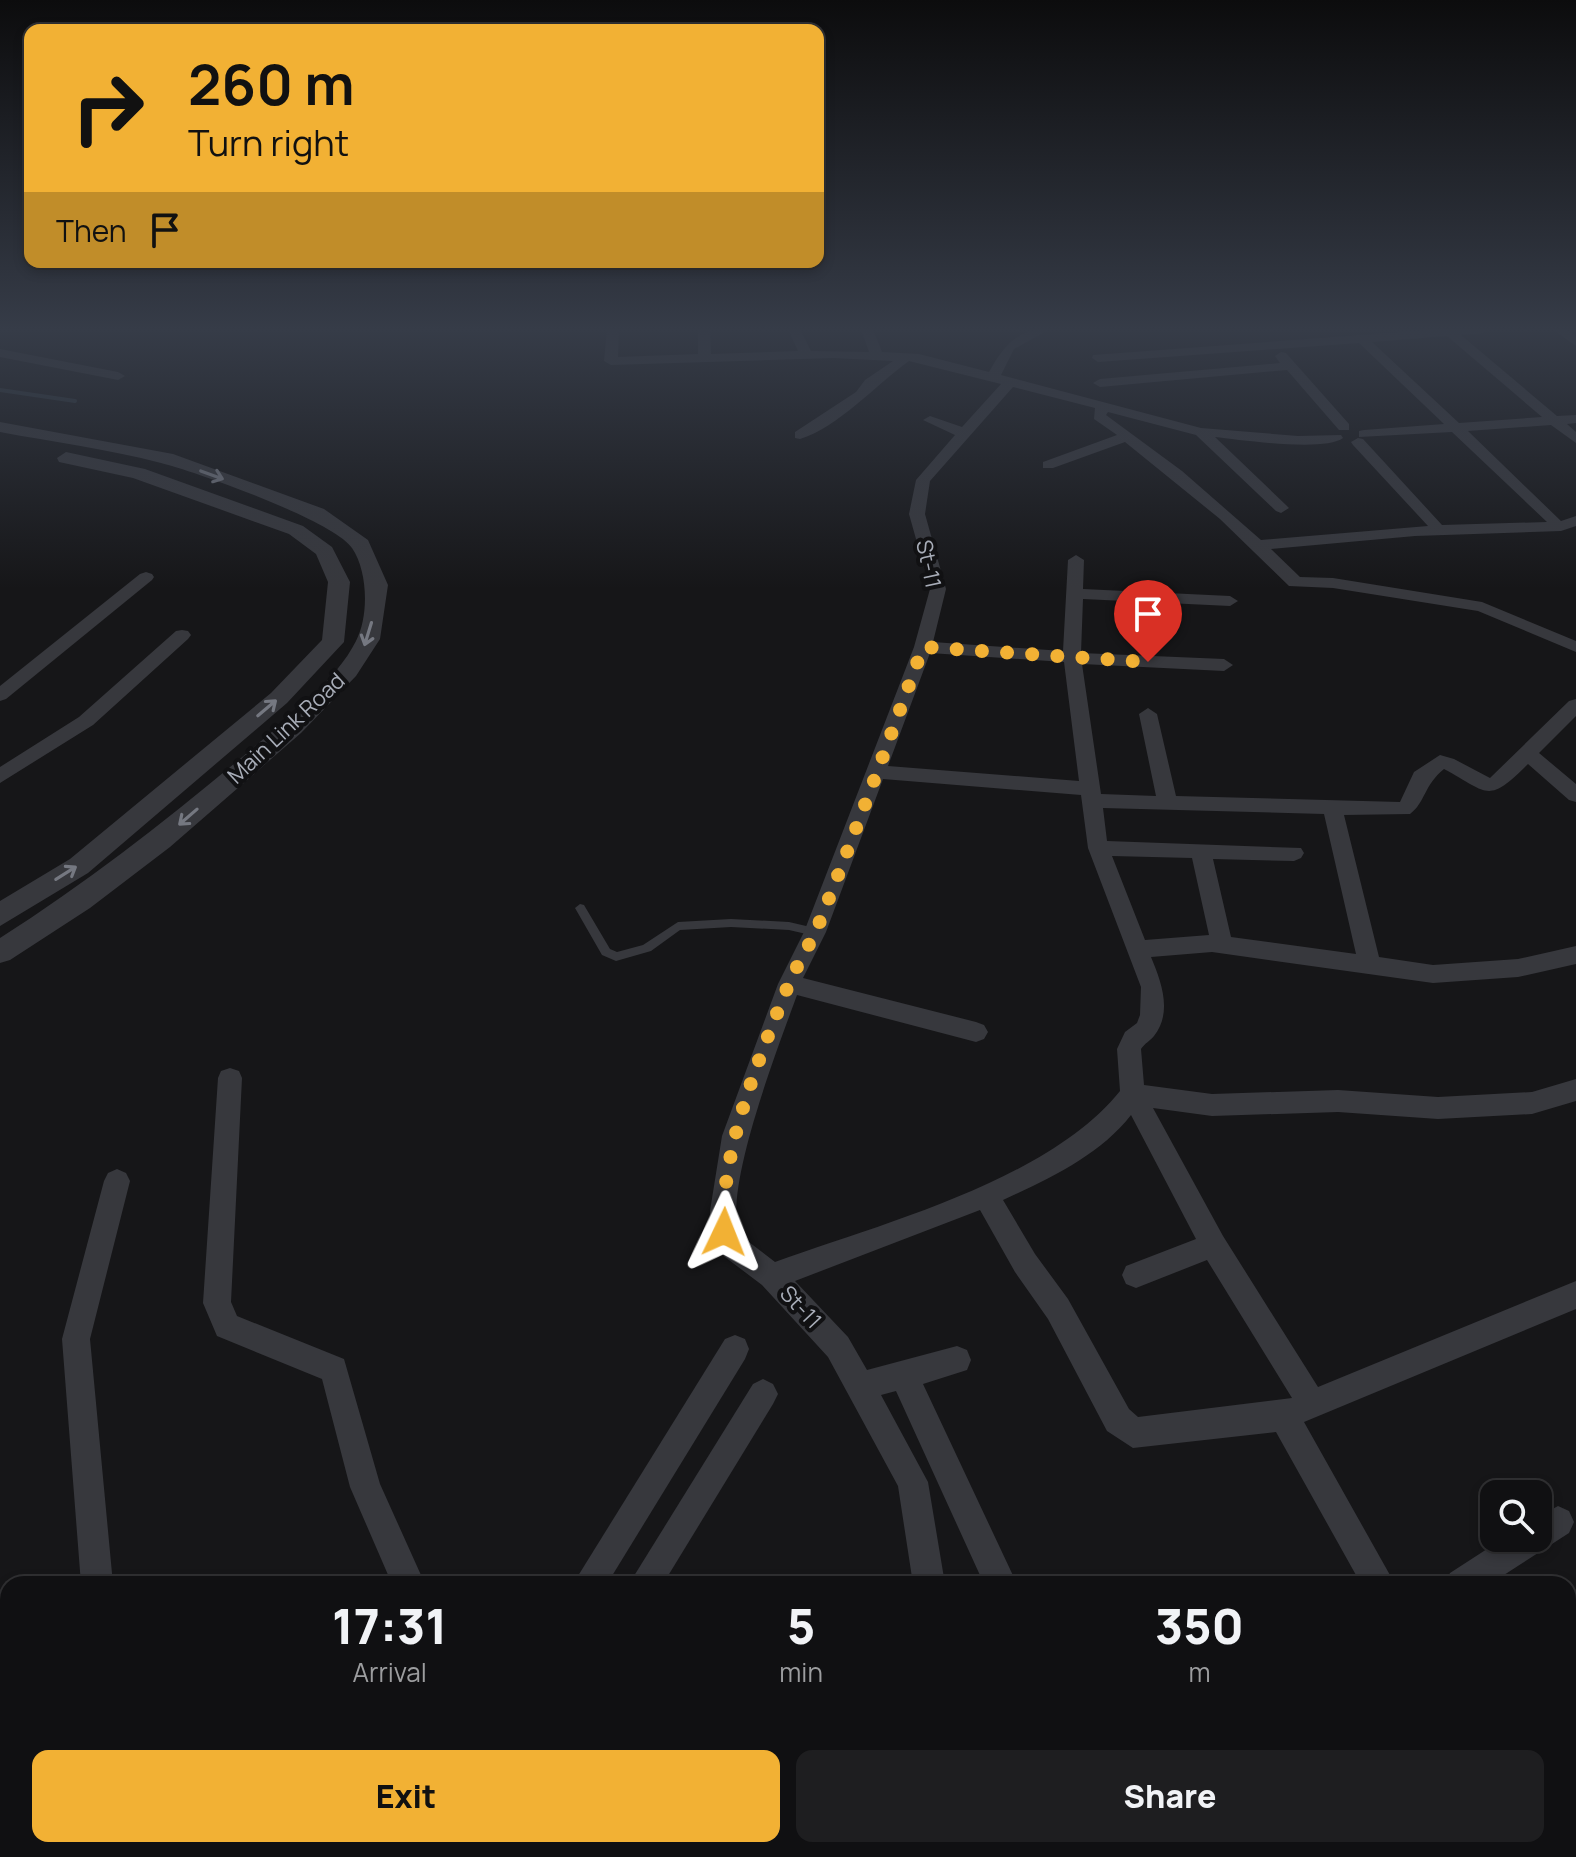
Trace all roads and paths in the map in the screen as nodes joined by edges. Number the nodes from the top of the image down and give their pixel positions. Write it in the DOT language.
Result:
graph roads {
  1 [pos="829,416"];
  2 [pos="976,416"];
  3 [pos="1099,416"];
  4 [pos="1134,416"];
  5 [pos="1328,416"];
  6 [pos="1443,416"];
  7 [pos="1549,416"];
  8 [pos="1576,419"];
  9 [pos="930,420"];
  10 [pos="1554,420"];
  11 [pos="0,427"];
  12 [pos="1456,428"];
  13 [pos="1201,432"];
  14 [pos="1340,432"];
  15 [pos="964,433"];
  16 [pos="800,435"];
  17 [pos="1128,436"];
  18 [pos="1361,438"];
  19 [pos="1576,439"];
  20 [pos="0,445"];
  21 [pos="1048,465"];
  22 [pos="1281,508"];
  23 [pos="1554,520"];
  24 [pos="1576,521"];
  25 [pos="1435,524"];
  26 [pos="1259,545"];
  27 [pos="1076,560"];
  28 [pos="146,577"];
  29 [pos="1075,594"];
  30 [pos="1230,601"];
  31 [pos="182,635"];
  32 [pos="923,647"];
  33 [pos="1576,647"];
  34 [pos="1072,658"];
  35 [pos="1224,665"];
  36 [pos="0,695"];
  37 [pos="1576,705"];
  38 [pos="1148,714"];
  39 [pos="1528,754"];
  40 [pos="877,772"];
  41 [pos="0,776"];
  42 [pos="1090,795"];
  43 [pos="1576,795"];
  44 [pos="1168,804"];
  45 [pos="1332,807"];
  46 [pos="1098,848"];
  47 [pos="1201,851"];
  48 [pos="1294,853"];
  49 [pos="580,908"];
  50 [pos="0,915"];
  51 [pos="815,932"];
  52 [pos="1222,944"];
  53 [pos="1137,949"];
  54 [pos="0,952"];
  55 [pos="1576,955"];
  56 [pos="1370,965"];
  57 [pos="789,984"];
  58 [pos="976,1032"];
  59 [pos="230,1078"];
  60 [pos="1576,1090"];
  61 [pos="1133,1094"];
  62 [pos="117,1181"];
  63 [pos="986,1195"];
  64 [pos="1213,1245"];
  65 [pos="1136,1275"];
  66 [pos="772,1276"];
  67 [pos="1576,1295"];
  68 [pos="735,1349"];
  69 [pos="957,1360"];
  70 [pos="903,1374"];
  71 [pos="860,1386"];
  72 [pos="763,1394"];
  73 [pos="1298,1410"];
  74 [pos="1511,1552"];
  75 [pos="96,1576"];
  76 [pos="405,1576"];
  77 [pos="594,1576"];
  78 [pos="650,1576"];
  79 [pos="928,1576"];
  80 [pos="997,1576"];
  81 [pos="1375,1576"];
  82 [pos="1474,1576"];
  1 -- 16 [label="street"];
  2 -- 15 [label="street, St-11"];
  3 -- 17 [label="street"];
  4 -- 13 [label="street"];
  5 -- 14 [label="street"];
  6 -- 12 [label="street"];
  7 -- 10 [label="street"];
  8 -- 10 [label="street"];
  9 -- 15 [label="street"];
  10 -- 12 [label="street"];
  10 -- 19 [label="street"];
  11 -- 54 [label="street, Main Link Road, one-way"];
  12 -- 18 [label="street"];
  12 -- 23 [label="street"];
  13 -- 14 [label="street"];
  13 -- 22 [label="street"];
  14 -- 18 [label="street"];
  15 -- 32 [label="street, St-11"];
  17 -- 21 [label="street"];
  17 -- 26 [label="street"];
  18 -- 25 [label="street"];
  50 -- 20 [label="street, Main Link Road, one-way"];
  24 -- 26 [label="street"];
  26 -- 33 [label="street"];
  27 -- 29 [label="street"];
  28 -- 36 [label="street"];
  29 -- 30 [label="street"];
  29 -- 34 [label="street"];
  31 -- 41 [label="street"];
  32 -- 34 [label="street"];
  32 -- 40 [label="street, St-11"];
  34 -- 35 [label="street"];
  34 -- 42 [label="street"];
  37 -- 39 [label="street"];
  38 -- 44 [label="street"];
  39 -- 43 [label="street"];
  39 -- 45 [label="street"];
  40 -- 42 [label="street"];
  40 -- 51 [label="street, St-11"];
  42 -- 44 [label="street"];
  42 -- 46 [label="street"];
  44 -- 45 [label="street"];
  45 -- 56 [label="street"];
  46 -- 47 [label="street"];
  46 -- 53 [label="street"];
  47 -- 48 [label="street"];
  47 -- 52 [label="street"];
  49 -- 51 [label="lane"];
  51 -- 57 [label="street, St-11"];
  52 -- 53 [label="street"];
  52 -- 56 [label="street"];
  53 -- 61 [label="street"];
  55 -- 56 [label="street"];
  57 -- 58 [label="street"];
  57 -- 66 [label="street, St-11"];
  59 -- 76 [label="street"];
  60 -- 61 [label="street"];
  61 -- 63 [label="street"];
  61 -- 64 [label="street"];
  62 -- 75 [label="street"];
  63 -- 66 [label="street"];
  63 -- 73 [label="street"];
  64 -- 65 [label="street"];
  64 -- 73 [label="street"];
  66 -- 71 [label="street, St-11"];
  67 -- 73 [label="street"];
  68 -- 77 [label="street"];
  69 -- 70 [label="street"];
  70 -- 71 [label="street"];
  70 -- 80 [label="street"];
  71 -- 79 [label="street, St-11"];
  72 -- 78 [label="street"];
  73 -- 81 [label="street"];
  74 -- 82 [label="street"];
}
